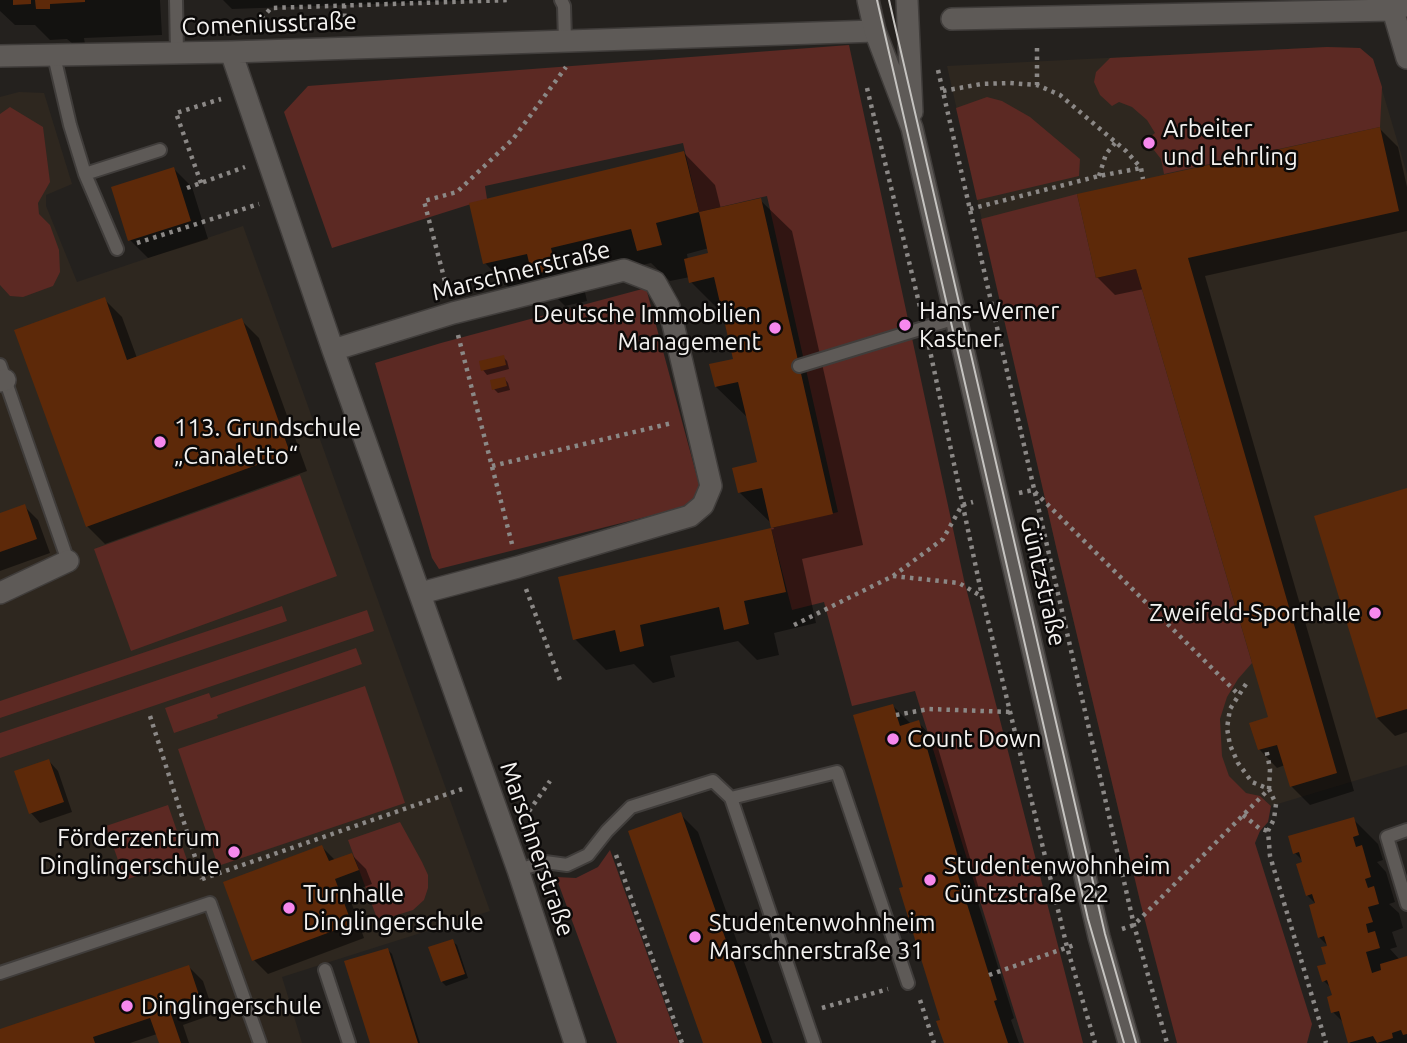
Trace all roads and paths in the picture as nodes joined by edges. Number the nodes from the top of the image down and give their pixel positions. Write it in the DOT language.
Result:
graph roads {
  1 [pos="176,0"];
  2 [pos="510,0"];
  3 [pos="561,0"];
  4 [pos="868,0"];
  5 [pos="907,0"];
  6 [pos="1396,5"];
  7 [pos="1296,6"];
  8 [pos="1160,7"];
  9 [pos="952,19"];
  10 [pos="875,31"];
  11 [pos="565,41"];
  12 [pos="1037,48"];
  13 [pos="231,52"];
  14 [pos="177,53"];
  15 [pos="0,56"];
  16 [pos="54,56"];
  17 [pos="1407,58"];
  18 [pos="863,75"];
  19 [pos="1037,85"];
  20 [pos="245,91"];
  21 [pos="943,91"];
  22 [pos="912,99"];
  23 [pos="912,128"];
  24 [pos="1115,143"];
  25 [pos="160,150"];
  26 [pos="269,159"];
  27 [pos="1141,168"];
  28 [pos="85,174"];
  29 [pos="1099,176"];
  30 [pos="1143,179"];
  31 [pos="201,183"];
  32 [pos="187,188"];
  33 [pos="282,196"];
  34 [pos="970,209"];
  35 [pos="117,250"];
  36 [pos="453,313"];
  37 [pos="956,318"];
  38 [pos="926,327"];
  39 [pos="333,351"];
  40 [pos="799,366"];
  41 [pos="2,375"];
  42 [pos="695,418"];
  43 [pos="492,466"];
  44 [pos="1033,491"];
  45 [pos="996,495"];
  46 [pos="962,505"];
  47 [pos="68,561"];
  48 [pos="518,567"];
  49 [pos="893,576"];
  50 [pos="0,593"];
  51 [pos="421,593"];
  52 [pos="982,596"];
  53 [pos="794,625"];
  54 [pos="561,683"];
  55 [pos="1246,684"];
  56 [pos="1238,694"];
  57 [pos="1010,712"];
  58 [pos="897,715"];
  59 [pos="150,716"];
  60 [pos="1266,748"];
  61 [pos="486,781"];
  62 [pos="550,781"];
  63 [pos="1269,789"];
  64 [pos="731,797"];
  65 [pos="1243,816"];
  66 [pos="500,822"];
  67 [pos="1407,830"];
  68 [pos="607,831"];
  69 [pos="1268,831"];
  70 [pos="518,870"];
  71 [pos="202,879"];
  72 [pos="210,903"];
  73 [pos="1407,904"];
  74 [pos="1134,925"];
  75 [pos="1068,947"];
  76 [pos="325,970"];
  77 [pos="0,972"];
  78 [pos="989,975"];
  79 [pos="908,983"];
  80 [pos="804,1013"];
  81 [pos="260,1043"];
  82 [pos="349,1043"];
  83 [pos="575,1043"];
  84 [pos="681,1043"];
  85 [pos="814,1043"];
  86 [pos="934,1043"];
  87 [pos="1095,1043"];
  88 [pos="1129,1043"];
  89 [pos="1167,1043"];
  90 [pos="1326,1043"];
  1 -- 14 [label="lane"];
  2 -- 13 [label="path"];
  3 -- 11 [label="lane"];
  4 -- 10 [label="street, Güntzstraße"];
  5 -- 22 [label="street, Güntzstraße"];
  6 -- 7 [label="street"];
  6 -- 17 [label="street"];
  7 -- 8 [label="street"];
  8 -- 9 [label="street"];
  10 -- 11 [label="street, Comeniusstraße"];
  10 -- 23 [label="street, Güntzstraße"];
  11 -- 13 [label="street, Comeniusstraße"];
  11 -- 36 [label="path"];
  12 -- 19 [label="path"];
  13 -- 14 [label="street, Comeniusstraße"];
  13 -- 20 [label="street, Marschnerstraße"];
  14 -- 16 [label="street, Comeniusstraße"];
  15 -- 16 [label="street, Comeniusstraße"];
  16 -- 28 [label="lane"];
  18 -- 38 [label="path"];
  19 -- 21 [label="path"];
  19 -- 24 [label="path"];
  20 -- 26 [label="street, Marschnerstraße"];
  20 -- 31 [label="path"];
  21 -- 22 [label="path"];
  21 -- 34 [label="path"];
  22 -- 23 [label="street, Güntzstraße"];
  23 -- 37 [label="street, Güntzstraße"];
  24 -- 27 [label="path"];
  24 -- 29 [label="path"];
  25 -- 28 [label="lane"];
  26 -- 31 [label="path"];
  26 -- 33 [label="street, Marschnerstraße"];
  27 -- 29 [label="path"];
  27 -- 30 [label="path"];
  28 -- 35 [label="lane"];
  29 -- 34 [label="path"];
  31 -- 32 [label="path"];
  33 -- 35 [label="path"];
  33 -- 39 [label="street, Marschnerstraße"];
  34 -- 44 [label="path"];
  36 -- 39 [label="street, Marschnerstraße"];
  36 -- 42 [label="street, Marschnerstraße"];
  36 -- 43 [label="path"];
  37 -- 38 [label="lane"];
  37 -- 45 [label="street, Güntzstraße"];
  38 -- 40 [label="lane"];
  38 -- 46 [label="path"];
  39 -- 51 [label="street, Marschnerstraße"];
  41 -- 47 [label="lane"];
  42 -- 43 [label="path"];
  42 -- 48 [label="street, Marschnerstraße"];
  43 -- 48 [label="path"];
  44 -- 45 [label="path"];
  44 -- 56 [label="path"];
  44 -- 74 [label="path"];
  45 -- 46 [label="path"];
  45 -- 88 [label="street, Güntzstraße"];
  46 -- 49 [label="path"];
  46 -- 52 [label="path"];
  47 -- 50 [label="street"];
  48 -- 51 [label="street, Marschnerstraße"];
  48 -- 54 [label="path"];
  49 -- 52 [label="path"];
  49 -- 53 [label="path"];
  51 -- 61 [label="street, Marschnerstraße"];
  52 -- 57 [label="path"];
  55 -- 56 [label="path"];
  56 -- 63 [label="path"];
  57 -- 58 [label="path"];
  57 -- 75 [label="path"];
  59 -- 71 [label="path"];
  60 -- 63 [label="path"];
  61 -- 66 [label="street, Marschnerstraße"];
  61 -- 71 [label="path"];
  62 -- 66 [label="path"];
  63 -- 65 [label="path"];
  63 -- 69 [label="path"];
  64 -- 68 [label="lane"];
  64 -- 79 [label="lane"];
  64 -- 80 [label="lane"];
  65 -- 69 [label="path"];
  65 -- 74 [label="path"];
  66 -- 70 [label="street, Marschnerstraße"];
  67 -- 73 [label="lane"];
  68 -- 70 [label="lane"];
  68 -- 84 [label="path"];
  69 -- 90 [label="path"];
  70 -- 83 [label="street, Marschnerstraße"];
  71 -- 72 [label="path"];
  72 -- 77 [label="lane"];
  72 -- 81 [label="lane"];
  74 -- 89 [label="path"];
  75 -- 78 [label="path"];
  75 -- 87 [label="path"];
  76 -- 82 [label="lane"];
  79 -- 80 [label="path"];
  79 -- 86 [label="path"];
  80 -- 85 [label="lane"];
}
